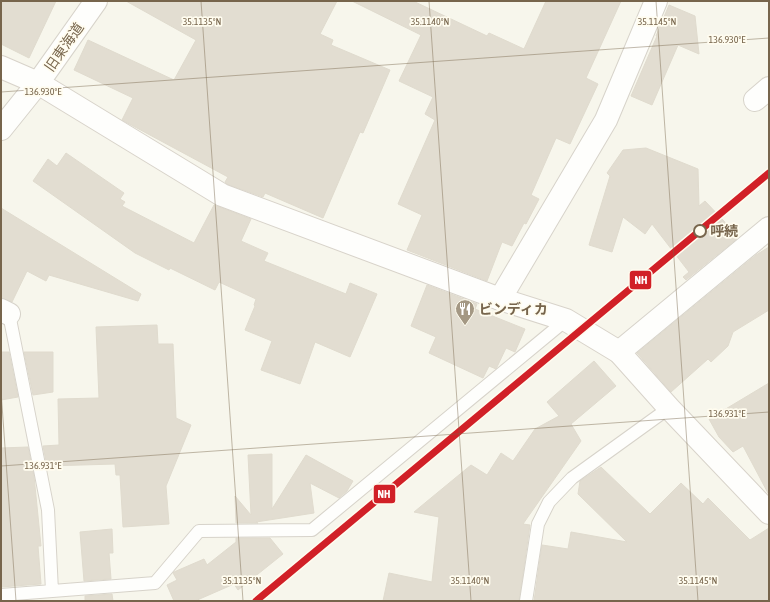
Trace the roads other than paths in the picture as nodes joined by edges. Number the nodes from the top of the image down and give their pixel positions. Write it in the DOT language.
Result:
graph roads {
  1 [pos="96,1"];
  2 [pos="656,1"];
  3 [pos="1,67"];
  4 [pos="38,83"];
  5 [pos="1,129"];
  6 [pos="769,228"];
  7 [pos="500,299"];
  8 [pos="5,312"];
  9 [pos="566,320"];
  10 [pos="619,352"];
  11 [pos="668,408"];
  12 [pos="769,513"];
  13 [pos="52,591"];
  14 [pos="1,595"];
  15 [pos="526,601"];
  1 -- 4 [label="street, 旧東海道"];
  2 -- 7 [label="street"];
  3 -- 4 [label="street"];
  4 -- 5 [label="street, 旧東海道"];
  4 -- 7 [label="street"];
  6 -- 10 [label="street"];
  7 -- 9 [label="street"];
  8 -- 13 [label="lane"];
  9 -- 10 [label="street"];
  9 -- 13 [label="lane"];
  10 -- 11 [label="street"];
  11 -- 12 [label="street"];
  11 -- 15 [label="lane"];
  13 -- 14 [label="lane"];
}
